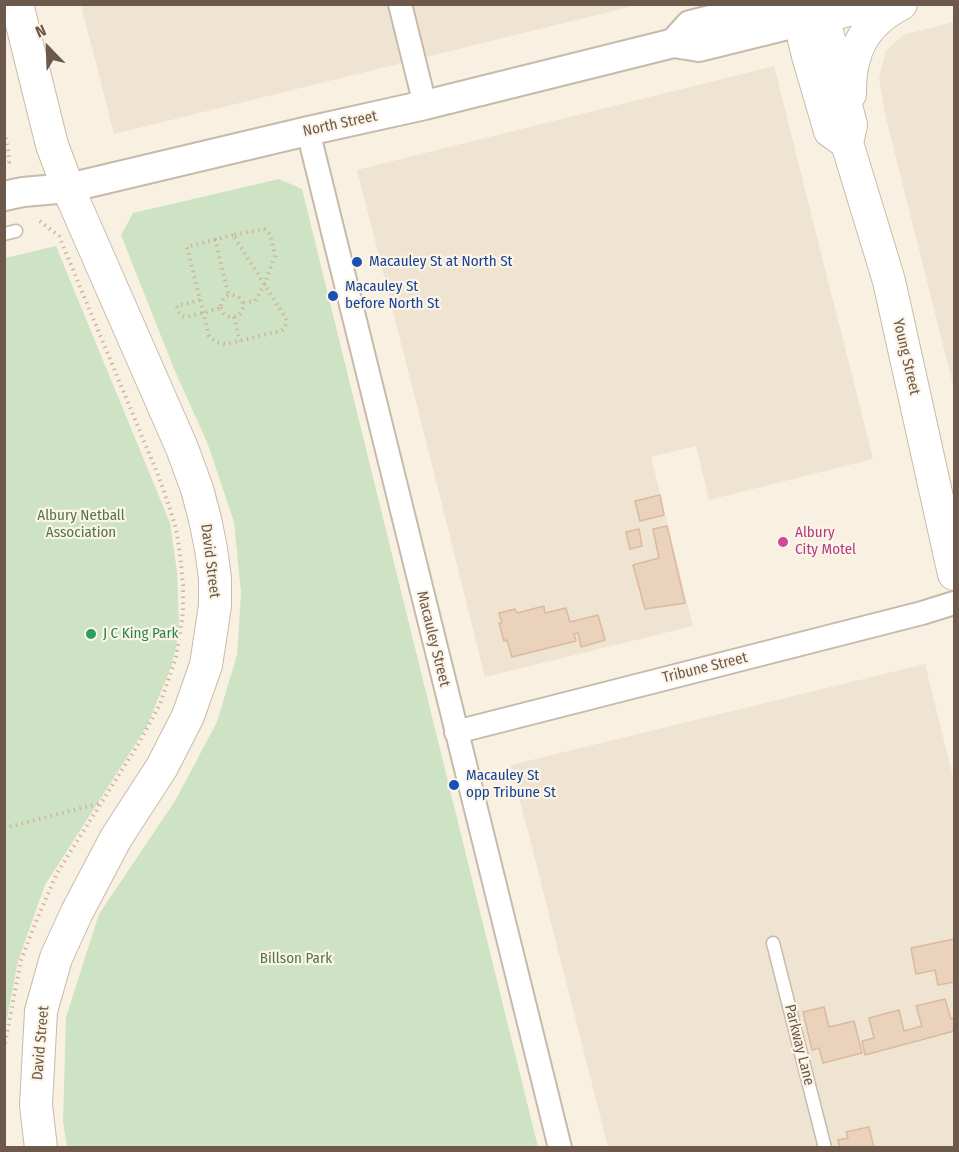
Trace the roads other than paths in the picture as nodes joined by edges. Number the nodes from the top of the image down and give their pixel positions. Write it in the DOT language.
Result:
graph roads {
  1 [pos="17,4"];
  2 [pos="400,4"];
  3 [pos="775,4"];
  4 [pos="871,4"];
  5 [pos="902,4"];
  6 [pos="810,12"];
  7 [pos="674,43"];
  8 [pos="425,105"];
  9 [pos="308,131"];
  10 [pos="849,134"];
  11 [pos="68,188"];
  12 [pos="4,196"];
  13 [pos="954,574"];
  14 [pos="954,603"];
  15 [pos="456,732"];
  16 [pos="773,943"];
  17 [pos="41,1148"];
  18 [pos="560,1148"];
  19 [pos="825,1148"];
  1 -- 11 [label="main road, David Street"];
  2 -- 8 [label="street"];
  3 -- 7 [label="street, North Street"];
  4 -- 6 [label="main road, North Street"];
  5 -- 10 [label="main road"];
  6 -- 7 [label="street, North Street"];
  6 -- 10 [label="main road, Young Street"];
  7 -- 8 [label="street, North Street"];
  8 -- 9 [label="street, North Street"];
  9 -- 11 [label="street, North Street"];
  9 -- 15 [label="street, Macauley Street"];
  10 -- 13 [label="main road, Young Street"];
  11 -- 12 [label="street, North Street"];
  11 -- 17 [label="main road, David Street"];
  14 -- 15 [label="street, Tribune Street"];
  15 -- 18 [label="street, Macauley Street"];
  16 -- 19 [label="lane, Parkway Lane"];
}
